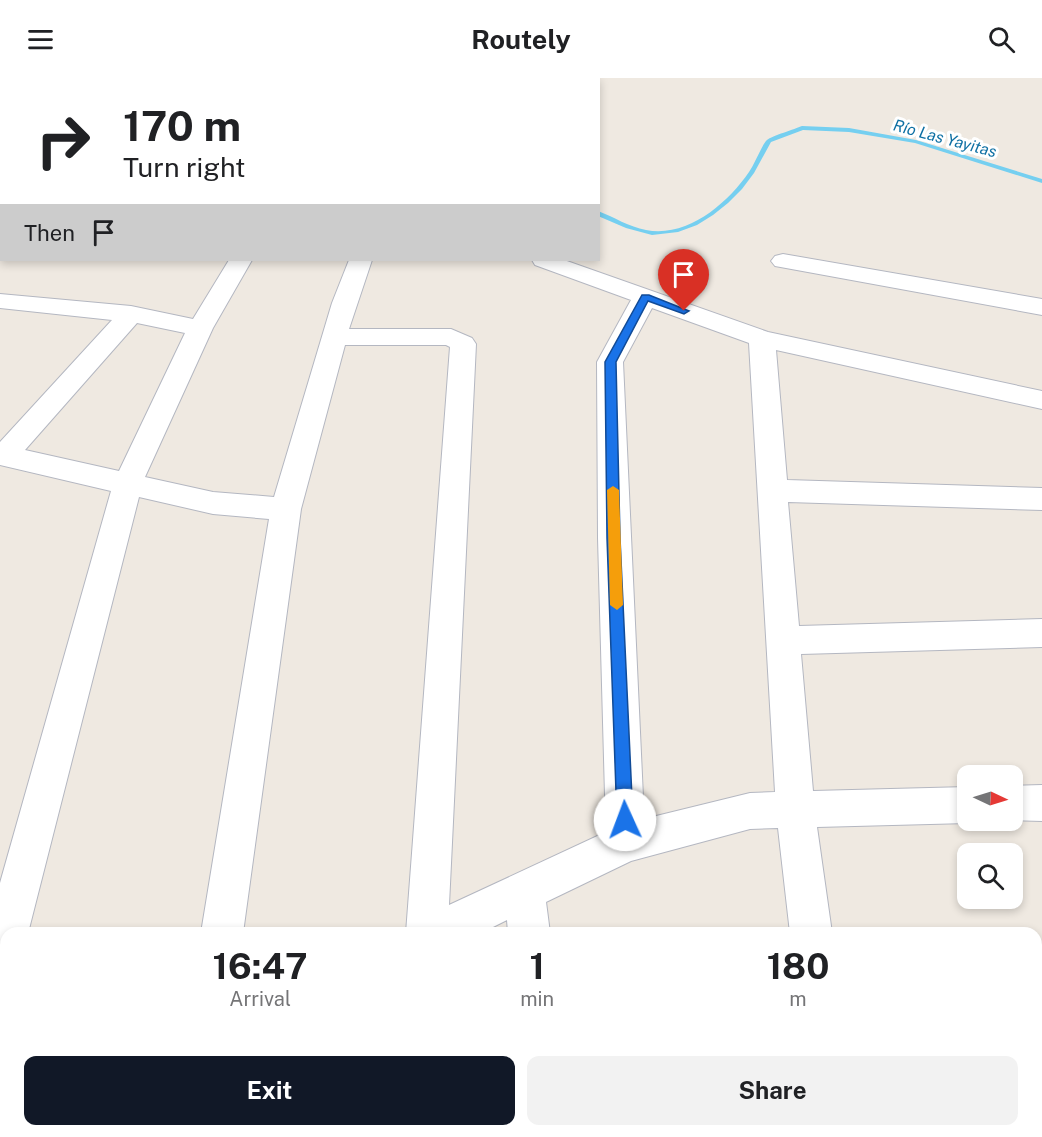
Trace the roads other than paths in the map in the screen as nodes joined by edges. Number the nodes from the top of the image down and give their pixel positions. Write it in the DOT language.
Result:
graph roads {
  1 [pos="239,261"];
  2 [pos="360,261"];
  3 [pos="546,261"];
  4 [pos="783,261"];
  5 [pos="645,297"];
  6 [pos="0,301"];
  7 [pos="1042,308"];
  8 [pos="130,314"];
  9 [pos="200,328"];
  10 [pos="334,337"];
  11 [pos="762,339"];
  12 [pos="1042,400"];
  13 [pos="2,456"];
  14 [pos="127,485"];
  15 [pos="773,491"];
  16 [pos="1042,499"];
  17 [pos="286,509"];
  18 [pos="1042,633"];
  19 [pos="784,640"];
  20 [pos="1042,803"];
  21 [pos="1023,804"];
  22 [pos="957,805"];
  23 [pos="795,811"];
  24 [pos="626,843"];
  25 [pos="524,891"];
  26 [pos="7,924"];
  27 [pos="223,927"];
  28 [pos="427,927"];
  29 [pos="448,927"];
  30 [pos="528,927"];
  31 [pos="810,927"];
  1 -- 9 [label="street"];
  2 -- 10 [label="street"];
  3 -- 5 [label="street"];
  4 -- 7 [label="street"];
  5 -- 11 [label="street"];
  5 -- 24 [label="street"];
  6 -- 8 [label="street"];
  8 -- 9 [label="street"];
  8 -- 13 [label="street"];
  9 -- 14 [label="street"];
  10 -- 17 [label="street"];
  10 -- 28 [label="street"];
  11 -- 12 [label="street"];
  11 -- 15 [label="street"];
  13 -- 14 [label="street"];
  14 -- 17 [label="street"];
  14 -- 26 [label="street"];
  15 -- 16 [label="street"];
  15 -- 19 [label="street"];
  17 -- 27 [label="street"];
  18 -- 19 [label="street"];
  19 -- 23 [label="street"];
  20 -- 21 [label="street"];
  22 -- 23 [label="street"];
  23 -- 24 [label="street"];
  23 -- 31 [label="street"];
  24 -- 25 [label="street"];
  25 -- 29 [label="street"];
  25 -- 30 [label="street"];
}
